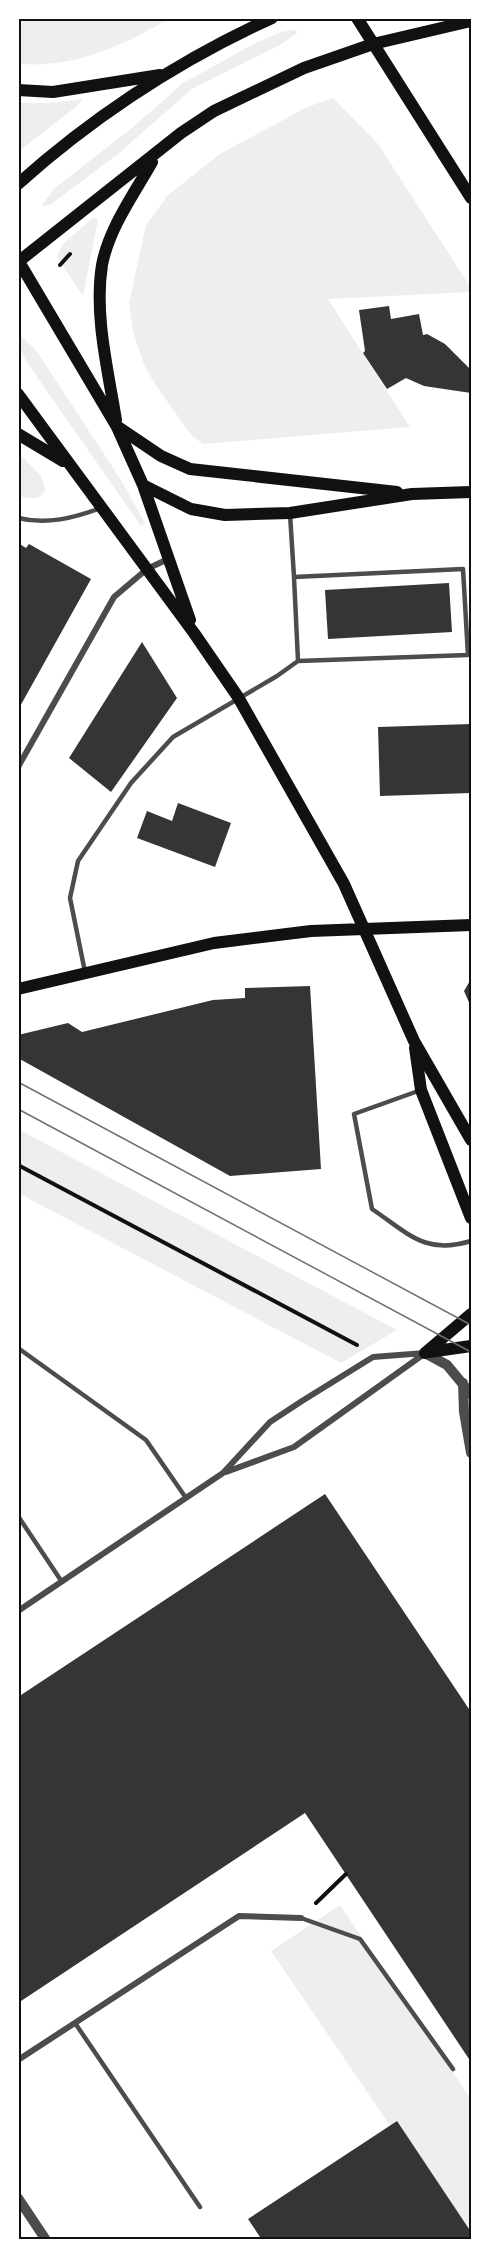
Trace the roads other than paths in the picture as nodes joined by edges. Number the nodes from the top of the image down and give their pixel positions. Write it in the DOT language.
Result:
graph roads {
  1 [pos="272,18"];
  2 [pos="357,18"];
  3 [pos="471,21"];
  4 [pos="373,44"];
  5 [pos="168,74"];
  6 [pos="18,90"];
  7 [pos="155,156"];
  8 [pos="18,184"];
  9 [pos="471,198"];
  10 [pos="18,261"];
  11 [pos="18,394"];
  12 [pos="117,427"];
  13 [pos="18,434"];
  14 [pos="69,465"];
  15 [pos="143,485"];
  16 [pos="471,492"];
  17 [pos="412,494"];
  18 [pos="101,508"];
  19 [pos="290,513"];
  20 [pos="18,518"];
  21 [pos="169,559"];
  22 [pos="147,569"];
  23 [pos="294,577"];
  24 [pos="194,633"];
  25 [pos="298,661"];
  26 [pos="238,697"];
  27 [pos="18,767"];
  28 [pos="471,925"];
  29 [pos="366,929"];
  30 [pos="86,975"];
  31 [pos="18,989"];
  32 [pos="414,1041"];
  33 [pos="421,1090"];
  34 [pos="471,1140"];
  35 [pos="471,1218"];
  36 [pos="471,1241"];
  37 [pos="471,1314"];
  38 [pos="471,1346"];
  39 [pos="18,1348"];
  40 [pos="425,1353"];
  41 [pos="463,1383"];
  42 [pos="471,1394"];
  43 [pos="471,1453"];
  44 [pos="223,1473"];
  45 [pos="186,1498"];
  46 [pos="18,1516"];
  47 [pos="62,1582"];
  48 [pos="18,1611"];
  49 [pos="301,1918"];
  50 [pos="75,2023"];
  51 [pos="18,2060"];
  52 [pos="453,2069"];
  53 [pos="18,2198"];
  54 [pos="200,2207"];
  55 [pos="46,2240"];
  1 -- 5 [label="main road"];
  2 -- 4 [label="main road"];
  3 -- 4 [label="main road"];
  4 -- 7 [label="main road"];
  4 -- 9 [label="main road"];
  5 -- 6 [label="main road"];
  5 -- 8 [label="main road"];
  7 -- 10 [label="main road"];
  7 -- 12 [label="main road"];
  10 -- 12 [label="main road"];
  11 -- 14 [label="main road"];
  12 -- 15 [label="main road"];
  12 -- 17 [label="main road"];
  13 -- 14 [label="main road"];
  14 -- 18 [label="main road"];
  15 -- 19 [label="main road"];
  15 -- 21 [label="main road"];
  16 -- 17 [label="main road"];
  17 -- 19 [label="main road"];
  18 -- 20 [label="lane"];
  18 -- 22 [label="main road"];
  19 -- 23 [label="lane"];
  21 -- 22 [label="street"];
  21 -- 24 [label="main road"];
  22 -- 24 [label="main road"];
  22 -- 27 [label="street"];
  23 -- 25 [label="lane"];
  23 -- 25 [label="lane"];
  24 -- 26 [label="main road"];
  25 -- 26 [label="lane"];
  26 -- 29 [label="main road"];
  26 -- 30 [label="lane"];
  28 -- 29 [label="main road"];
  29 -- 30 [label="main road"];
  29 -- 32 [label="main road"];
  30 -- 31 [label="main road"];
  32 -- 33 [label="main road"];
  32 -- 34 [label="main road"];
  33 -- 35 [label="main road"];
  33 -- 36 [label="lane"];
  37 -- 40 [label="main road"];
  38 -- 40 [label="main road"];
  39 -- 45 [label="lane"];
  40 -- 41 [label="street"];
  40 -- 44 [label="street"];
  40 -- 44 [label="street"];
  41 -- 42 [label="street"];
  41 -- 43 [label="street"];
  44 -- 45 [label="street"];
  45 -- 47 [label="street"];
  46 -- 47 [label="lane"];
  47 -- 48 [label="street"];
  49 -- 50 [label="street"];
  49 -- 52 [label="lane"];
  50 -- 51 [label="street"];
  50 -- 54 [label="lane"];
  53 -- 55 [label="street"];
}
